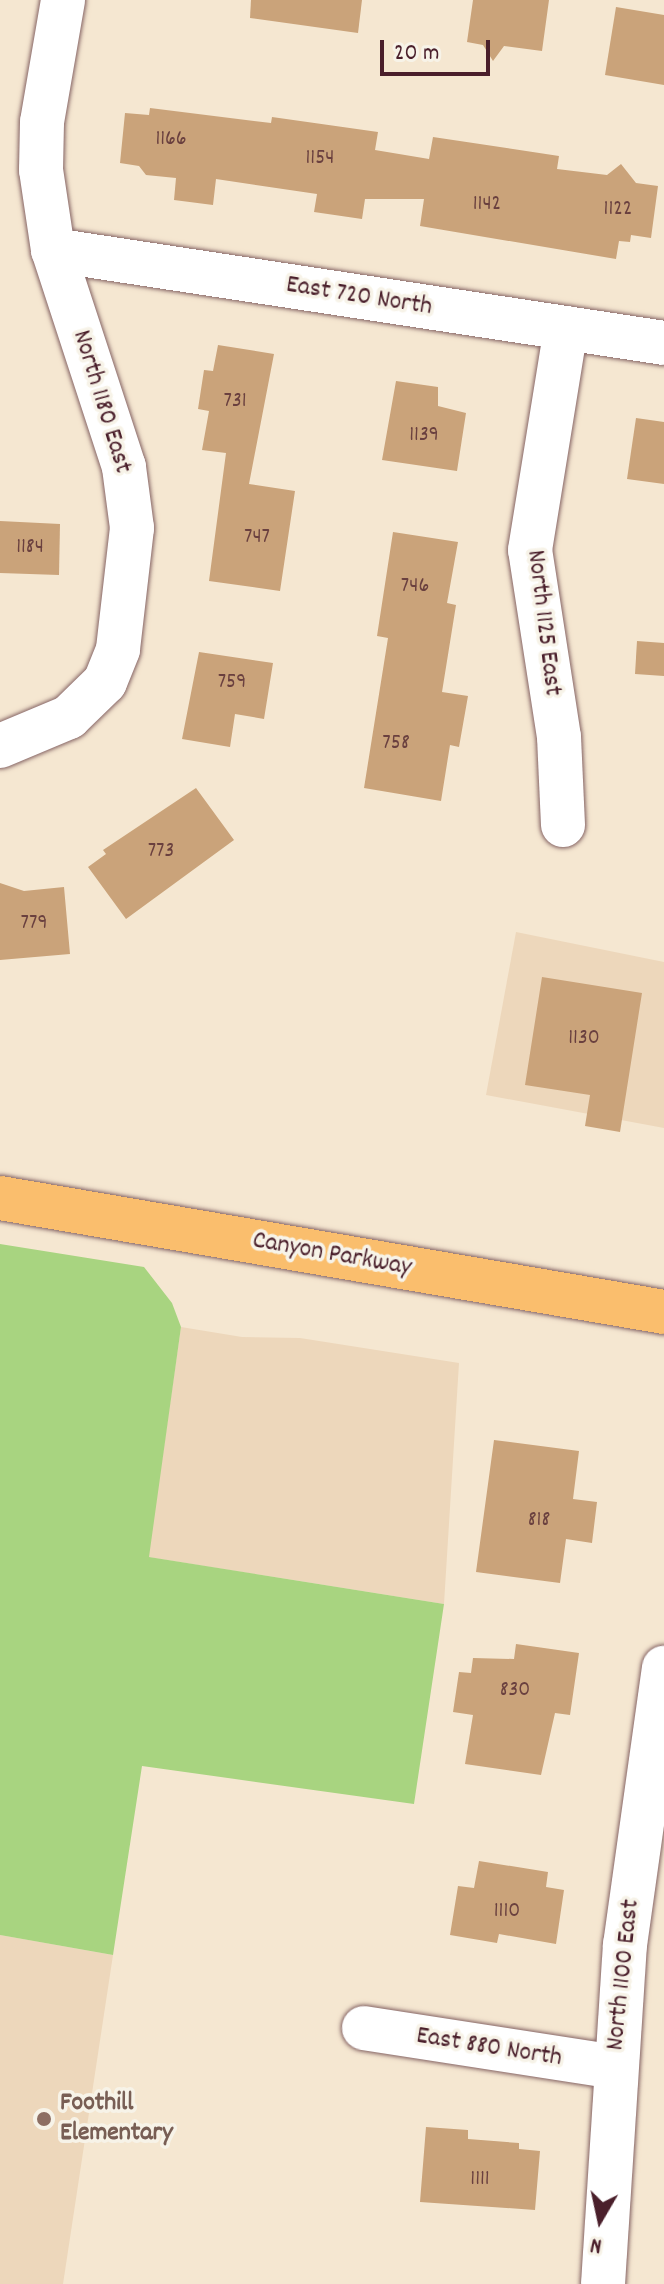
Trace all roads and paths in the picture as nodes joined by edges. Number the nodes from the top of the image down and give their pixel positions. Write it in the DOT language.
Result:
graph roads {
  1 [pos="63,0"];
  2 [pos="53,250"];
  3 [pos="566,328"];
  4 [pos="664,343"];
  5 [pos="0,746"];
  6 [pos="563,825"];
  7 [pos="0,1198"];
  8 [pos="664,1312"];
  9 [pos="664,1668"];
  10 [pos="364,2028"];
  11 [pos="615,2067"];
  12 [pos="603,2284"];
  1 -- 2 [label="street, North 1180 East"];
  2 -- 3 [label="street, East 720 North"];
  2 -- 5 [label="street, North 1180 East"];
  3 -- 4 [label="street, East 720 North"];
  3 -- 6 [label="street, North 1125 East"];
  7 -- 8 [label="highway, Canyon Parkway"];
  9 -- 11 [label="street, North 1100 East"];
  10 -- 11 [label="street, East 880 North"];
  11 -- 12 [label="street, North 1100 East"];
}
